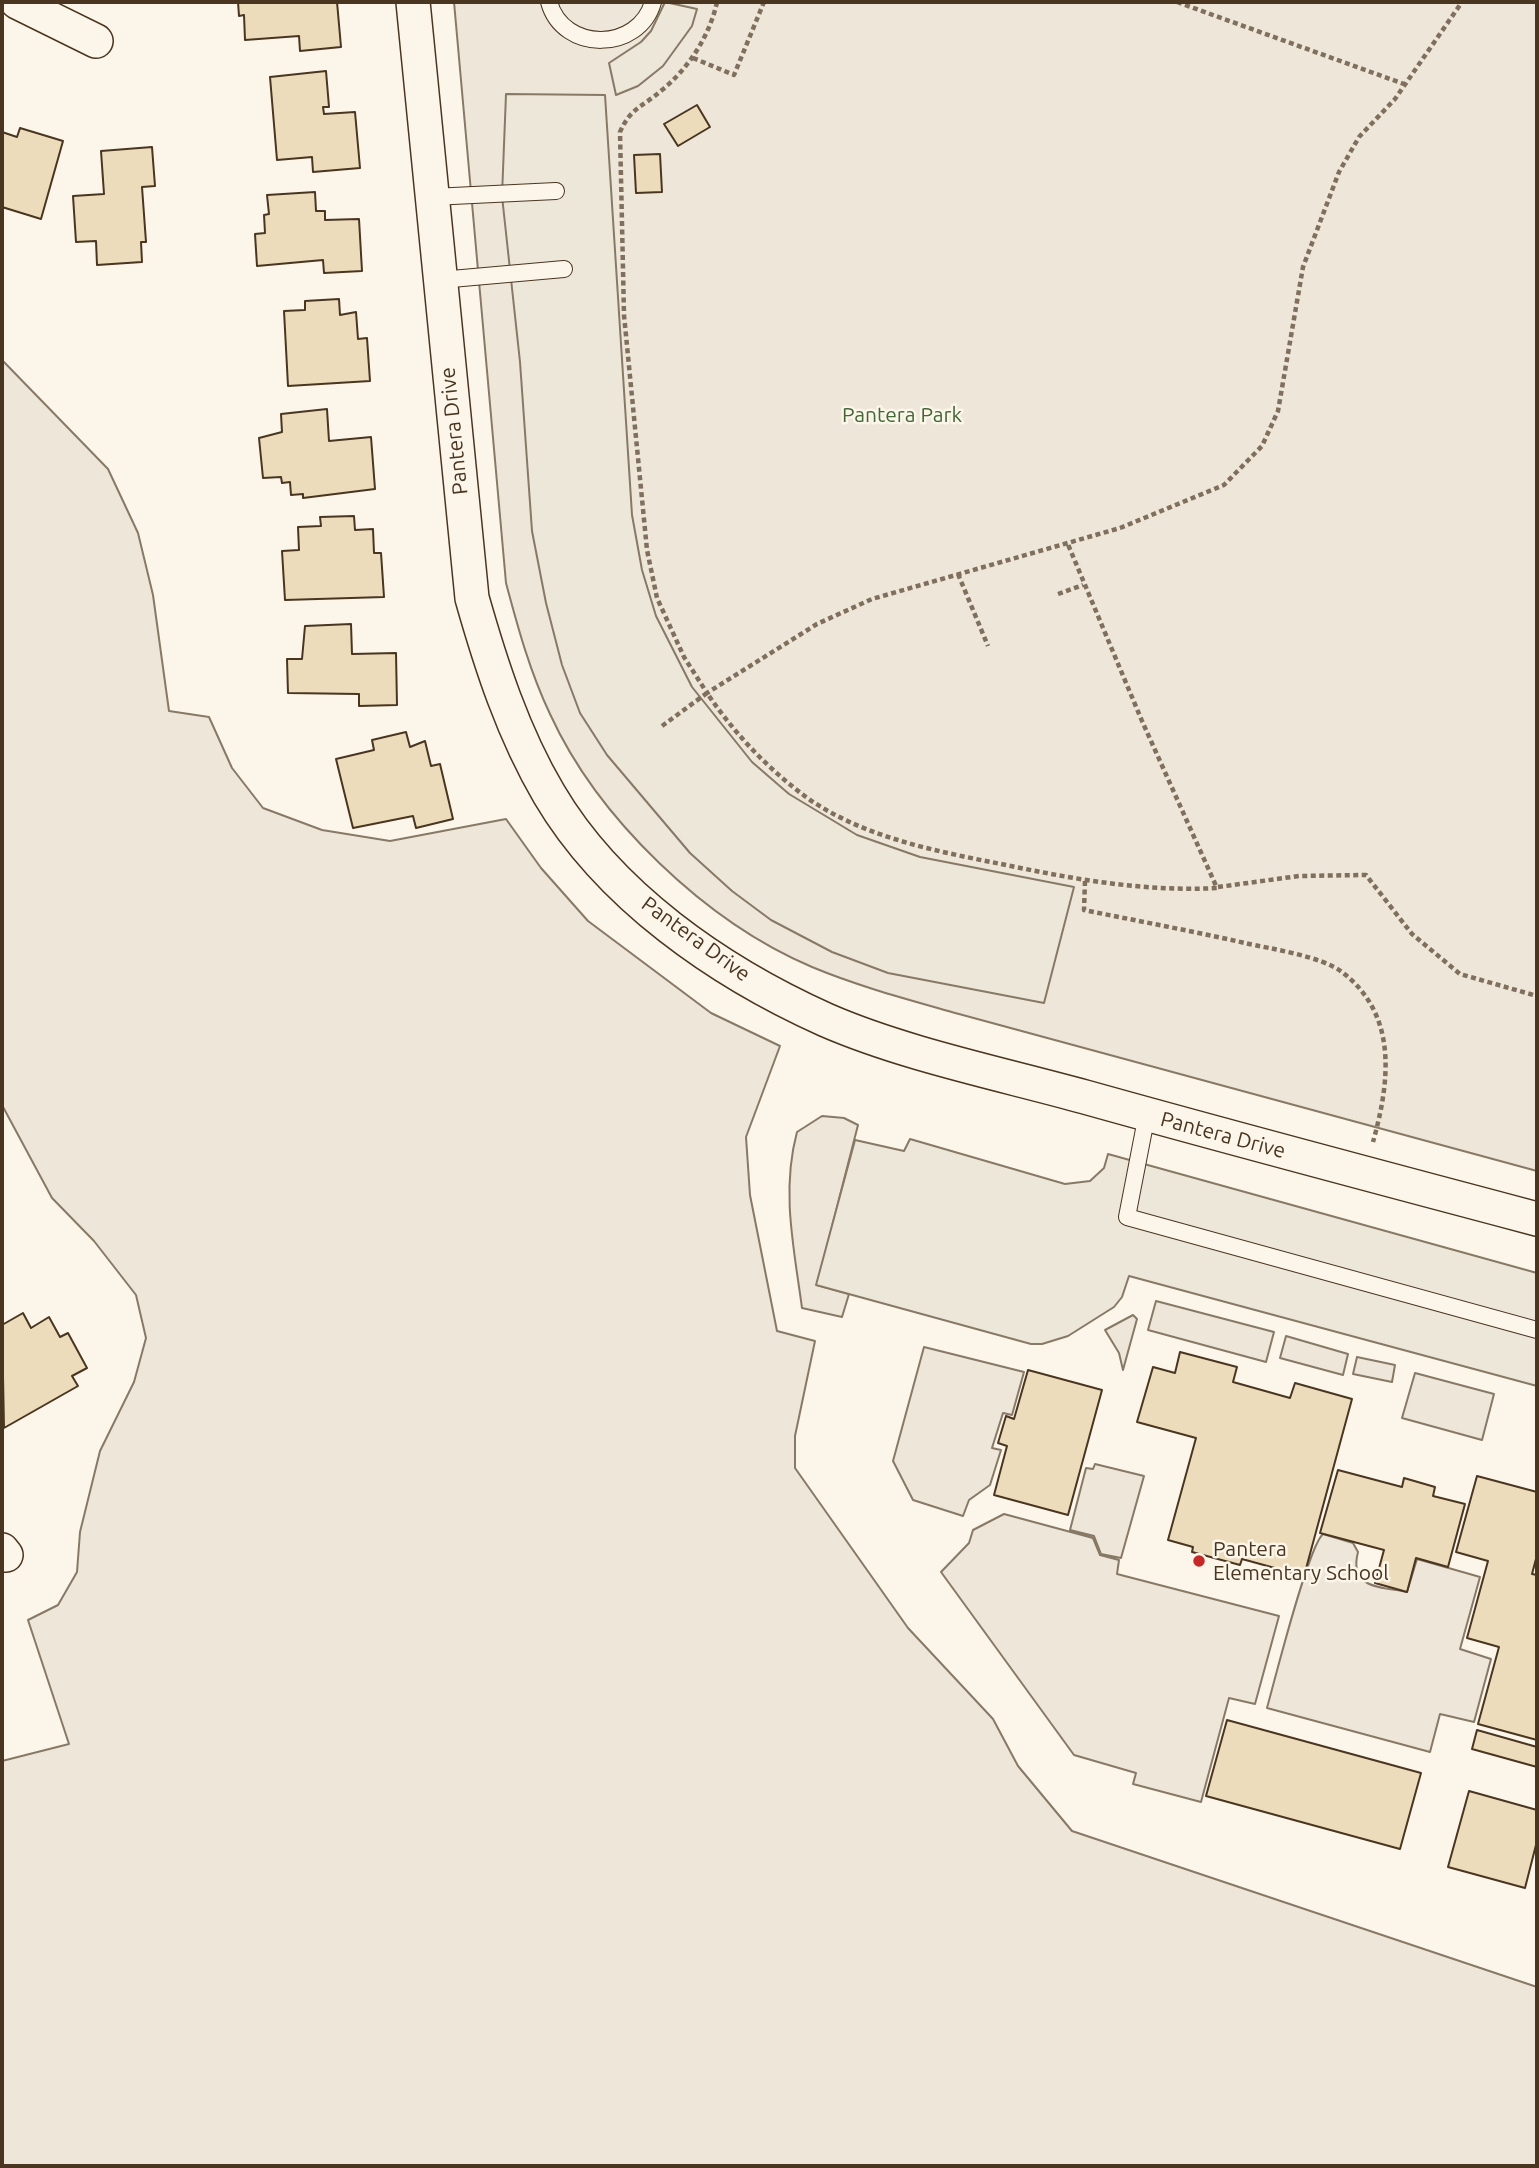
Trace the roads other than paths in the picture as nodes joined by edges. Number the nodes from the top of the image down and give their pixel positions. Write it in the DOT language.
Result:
graph roads {
  1 [pos="17,2"];
  2 [pos="414,2"];
  3 [pos="549,2"];
  4 [pos="653,2"];
  5 [pos="96,41"];
  6 [pos="556,191"];
  7 [pos="432,197"];
  8 [pos="564,269"];
  9 [pos="440,280"];
  10 [pos="1147,1114"];
  11 [pos="1537,1219"];
  12 [pos="1537,1330"];
  1 -- 5 [label="street"];
  2 -- 7 [label="street, Pantera Drive"];
  3 -- 4 [label="lane"];
  6 -- 7 [label="lane"];
  7 -- 9 [label="street, Pantera Drive"];
  8 -- 9 [label="lane"];
  9 -- 10 [label="street, Pantera Drive"];
  10 -- 11 [label="street, Pantera Drive"];
  10 -- 12 [label="lane"];
}
